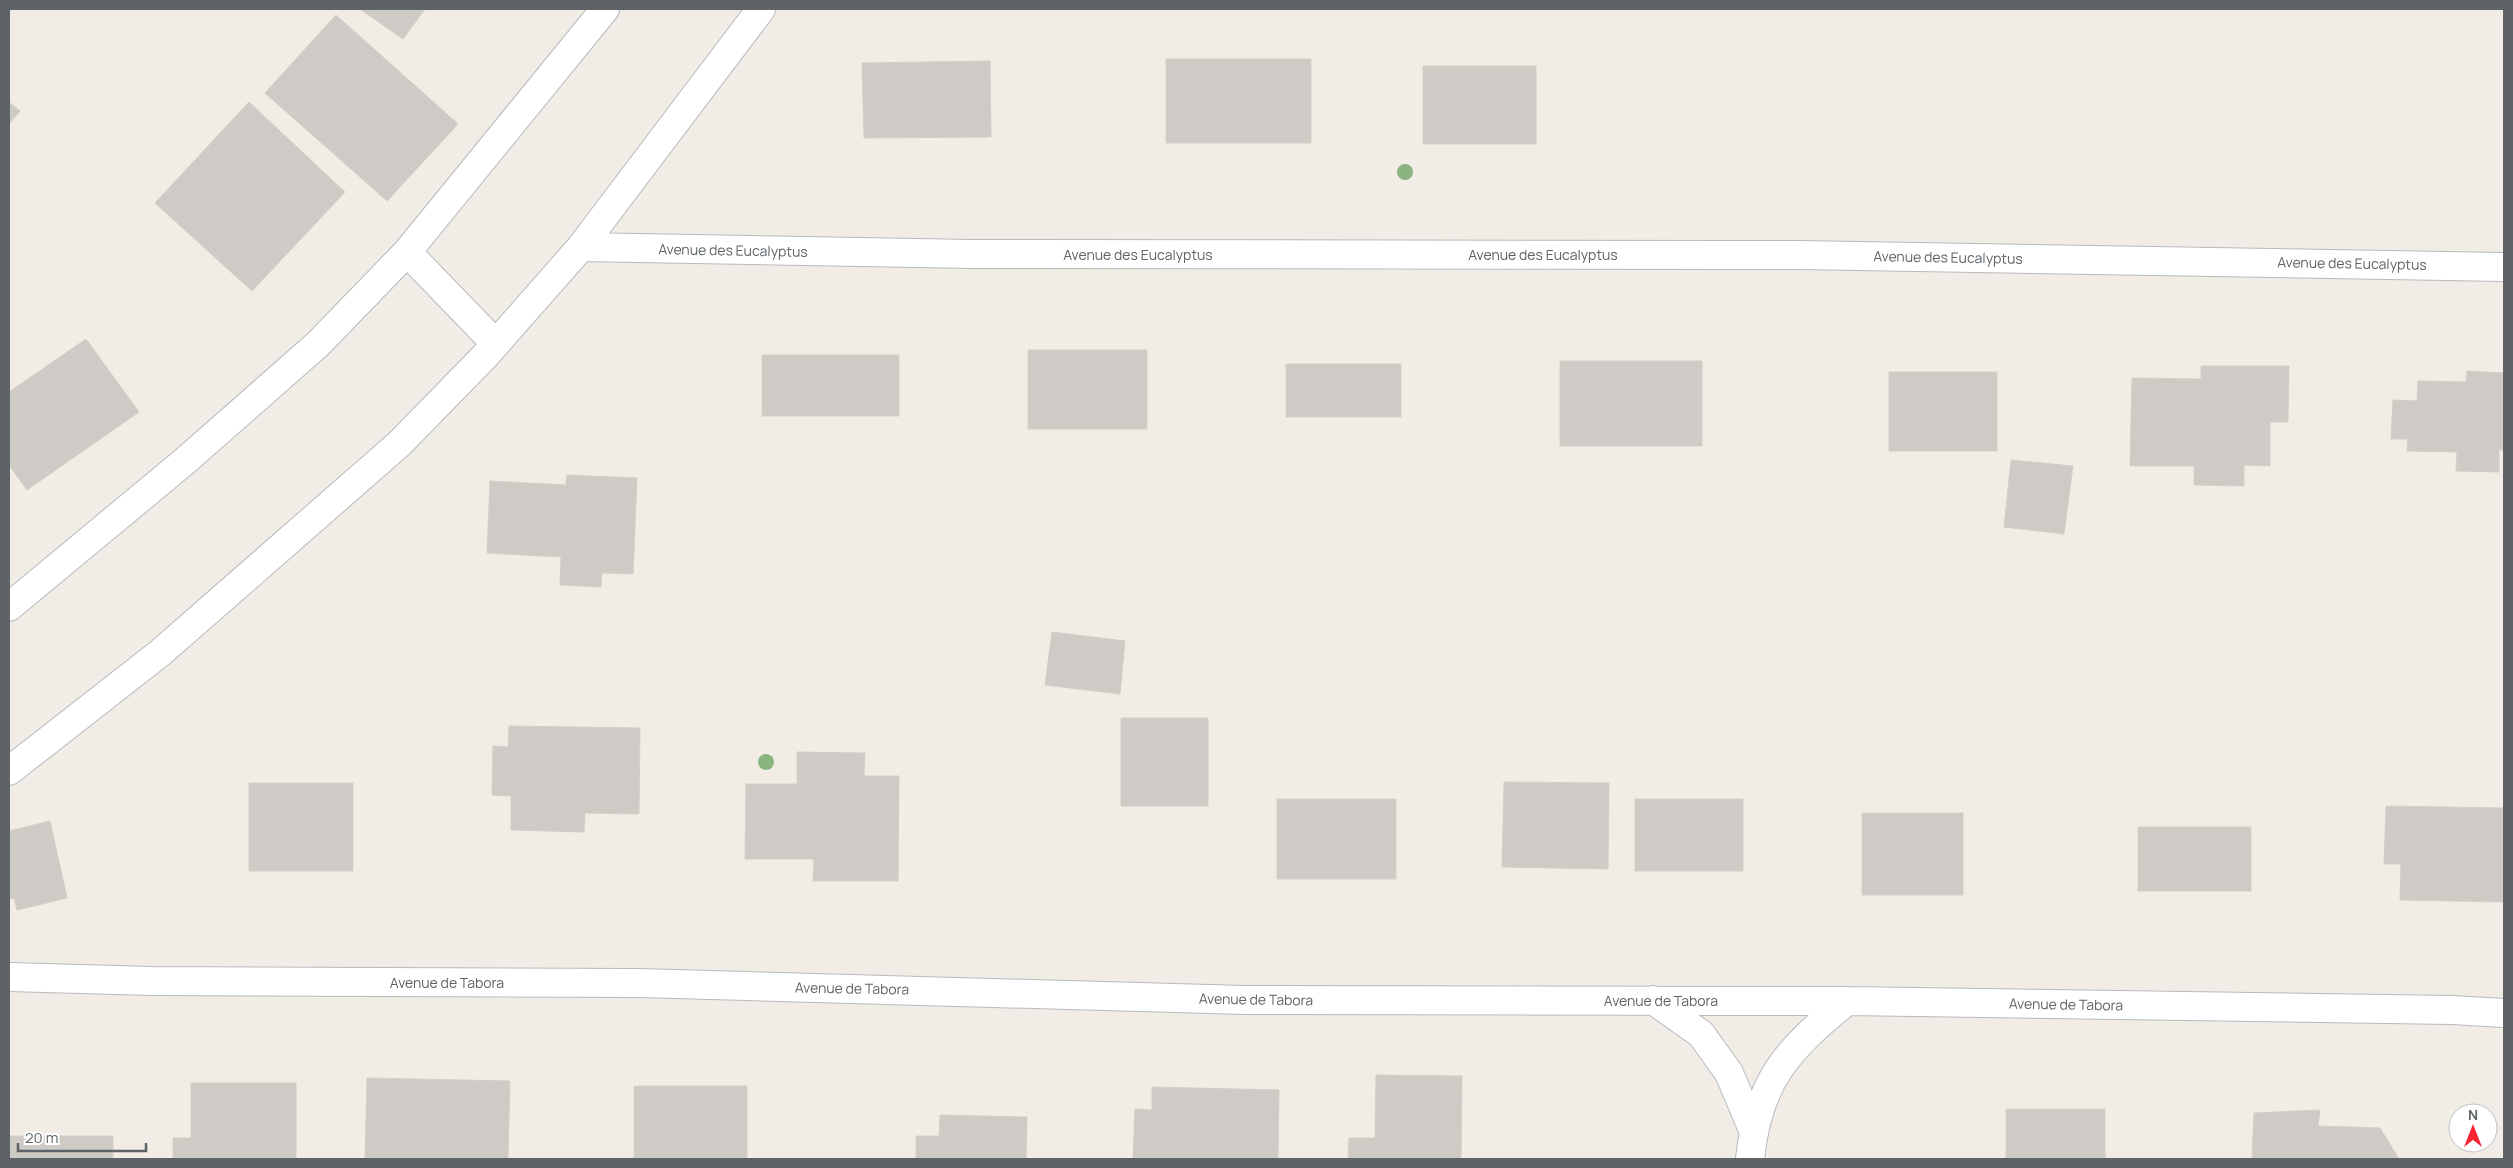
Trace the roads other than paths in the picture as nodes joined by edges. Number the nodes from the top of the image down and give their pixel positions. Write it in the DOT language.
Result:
graph roads {
  1 [pos="605,9"];
  2 [pos="761,9"];
  3 [pos="581,248"];
  4 [pos="407,252"];
  5 [pos="2504,267"];
  6 [pos="496,344"];
  7 [pos="9,607"];
  8 [pos="9,771"];
  9 [pos="9,977"];
  10 [pos="1653,1000"];
  11 [pos="1847,1001"];
  12 [pos="2504,1013"];
  13 [pos="1753,1130"];
  14 [pos="1750,1159"];
  1 -- 4 [label="street"];
  2 -- 3 [label="street"];
  3 -- 5 [label="street, Avenue des Eucalyptus"];
  3 -- 6 [label="street"];
  4 -- 6 [label="street"];
  4 -- 7 [label="street"];
  6 -- 8 [label="street"];
  9 -- 10 [label="street, Avenue de Tabora"];
  10 -- 11 [label="street, Avenue de Tabora"];
  10 -- 13 [label="street"];
  11 -- 12 [label="street, Avenue de Tabora"];
  11 -- 13 [label="street"];
  13 -- 14 [label="street"];
}
